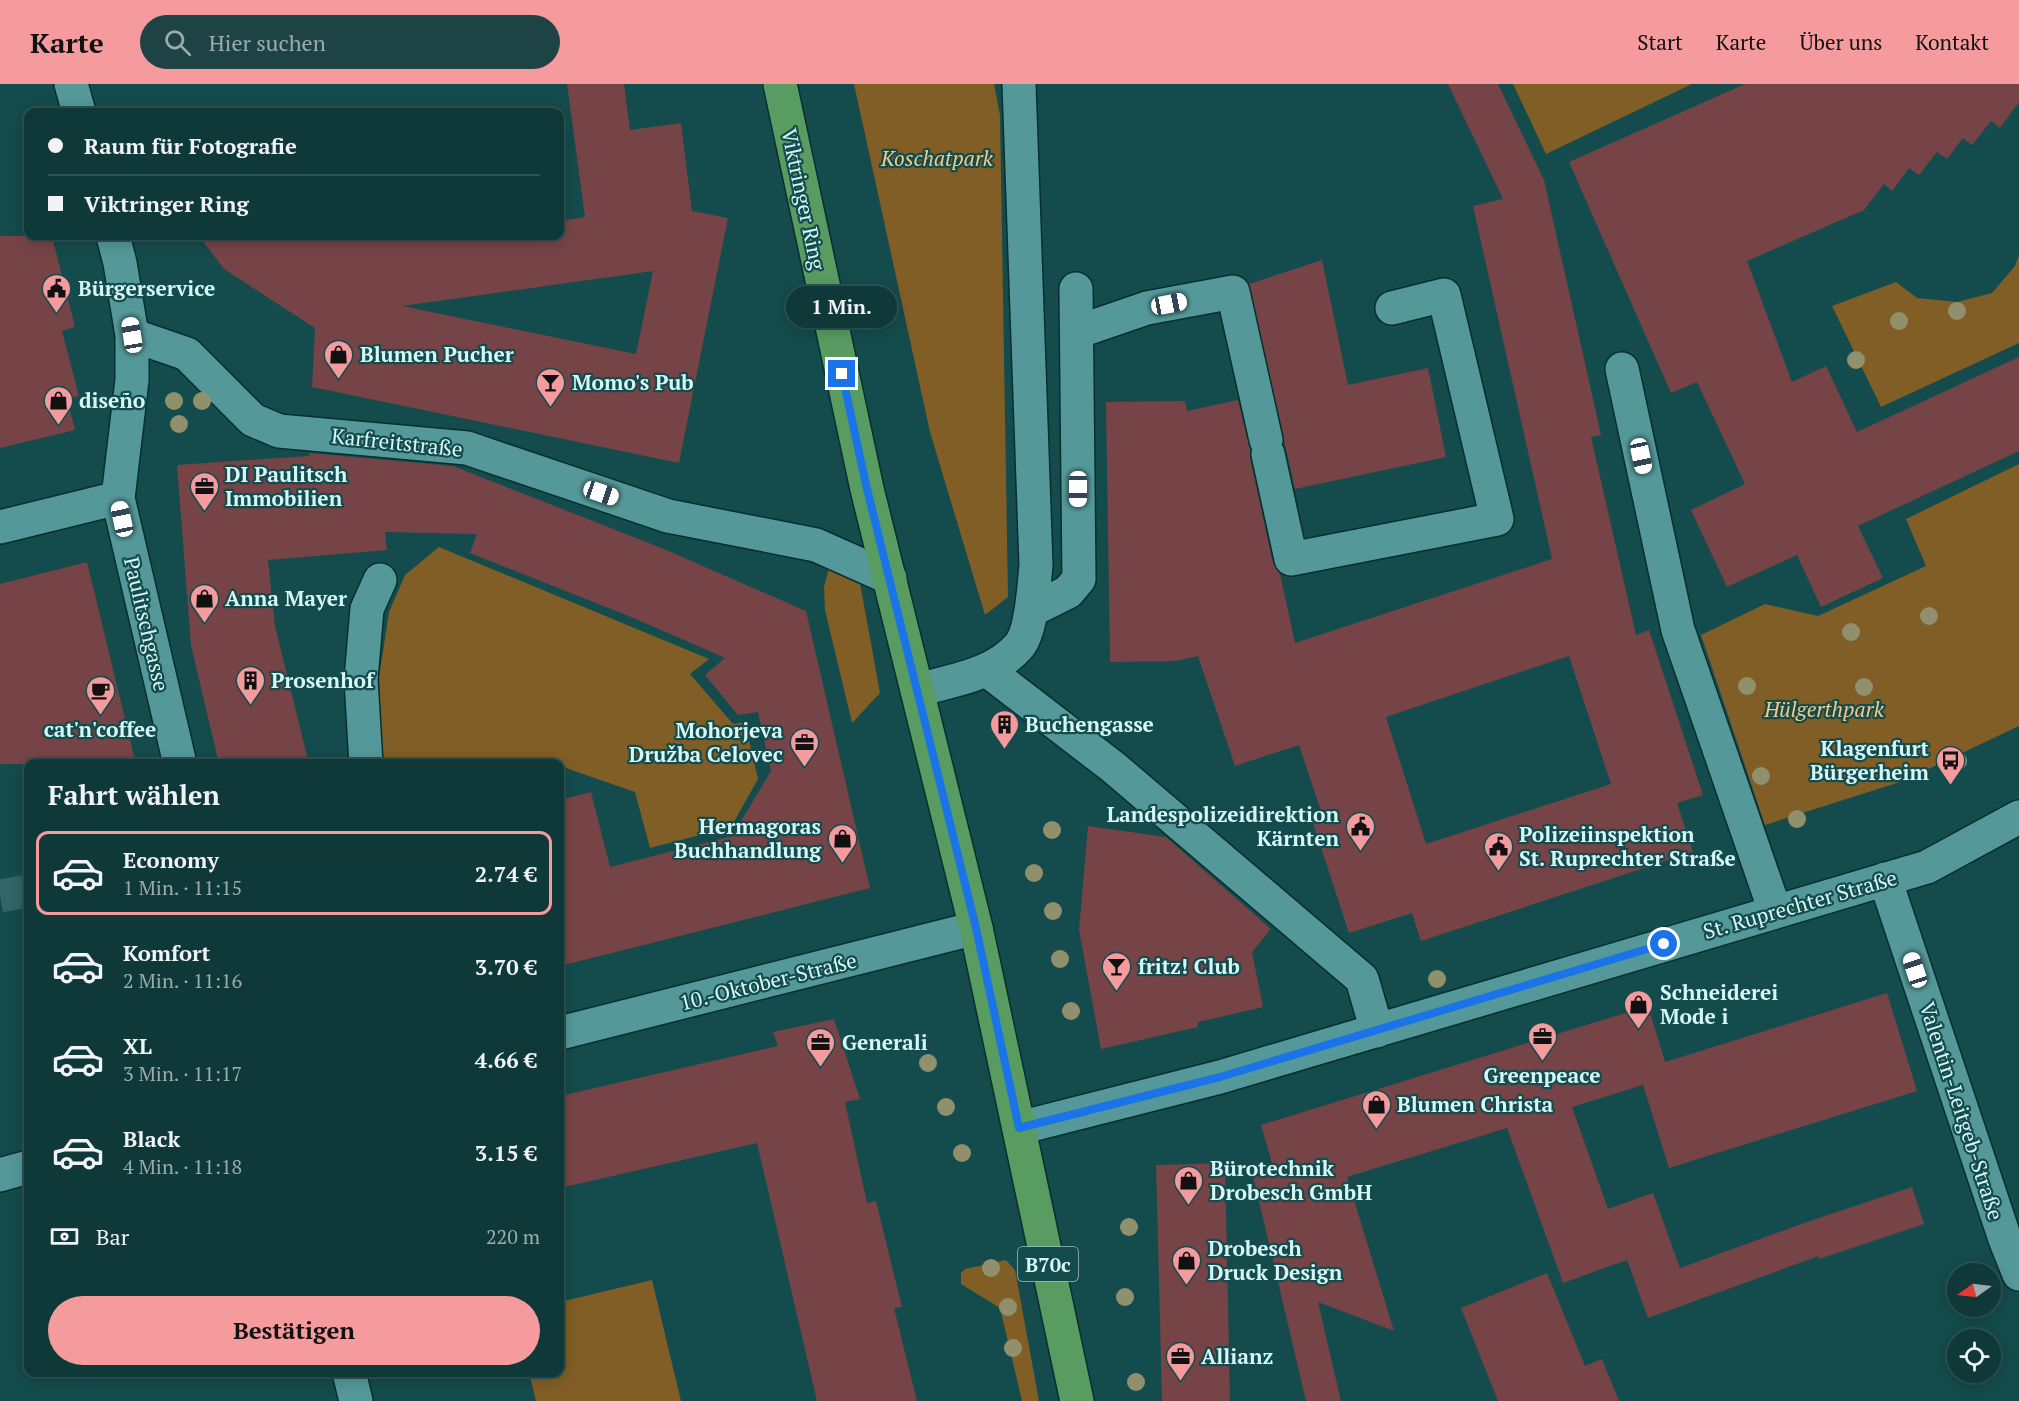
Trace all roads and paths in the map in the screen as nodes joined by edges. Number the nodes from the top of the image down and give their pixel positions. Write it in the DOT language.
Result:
graph roads {
  1 [pos="71,84"];
  2 [pos="780,84"];
  3 [pos="1026,87"];
  4 [pos="78,108"];
  5 [pos="114,240"];
  6 [pos="1076,289"];
  7 [pos="1392,308"];
  8 [pos="1077,332"];
  9 [pos="132,335"];
  10 [pos="1622,369"];
  11 [pos="118,498"];
  12 [pos="0,527"];
  13 [pos="890,578"];
  14 [pos="380,580"];
  15 [pos="1032,610"];
  16 [pos="988,671"];
  17 [pos="918,690"];
  18 [pos="179,759"];
  19 [pos="366,759"];
  20 [pos="2019,817"];
  21 [pos="1885,879"];
  22 [pos="1775,911"];
  23 [pos="976,928"];
  24 [pos="1377,1031"];
  25 [pos="564,1032"];
  26 [pos="1019,1128"];
  27 [pos="24,1168"];
  28 [pos="0,1174"];
  29 [pos="2019,1274"];
  30 [pos="350,1377"];
  31 [pos="356,1401"];
  32 [pos="1077,1401"];
  1 -- 4 [label="street"];
  2 -- 13 [label="main road, Viktringer Ring / B70c"];
  3 -- 15 [label="street"];
  5 -- 9 [label="street, Paulitschgasse"];
  6 -- 8 [label="street"];
  7 -- 8 [label="street"];
  8 -- 15 [label="street"];
  9 -- 11 [label="street, Paulitschgasse"];
  9 -- 13 [label="street, Karfreitstraße"];
  10 -- 22 [label="street"];
  11 -- 12 [label="street"];
  11 -- 18 [label="street, Paulitschgasse"];
  13 -- 17 [label="main road, Viktringer Ring / B70c"];
  14 -- 19 [label="street"];
  15 -- 16 [label="street"];
  16 -- 17 [label="street"];
  16 -- 24 [label="street"];
  17 -- 23 [label="main road, Viktringer Ring / B70c"];
  20 -- 21 [label="street, St. Ruprechter Straße"];
  21 -- 22 [label="street, St. Ruprechter Straße"];
  21 -- 29 [label="street, Valentin-Leitgeb-Straße"];
  22 -- 24 [label="street, St. Ruprechter Straße"];
  23 -- 25 [label="street, 10.-Oktober-Straße"];
  23 -- 26 [label="main road, Viktringer Ring / B70c"];
  24 -- 26 [label="street, St. Ruprechter Straße"];
  26 -- 32 [label="main road, Viktringer Ring / B70c"];
  27 -- 28 [label="street"];
  30 -- 31 [label="street"];
}
